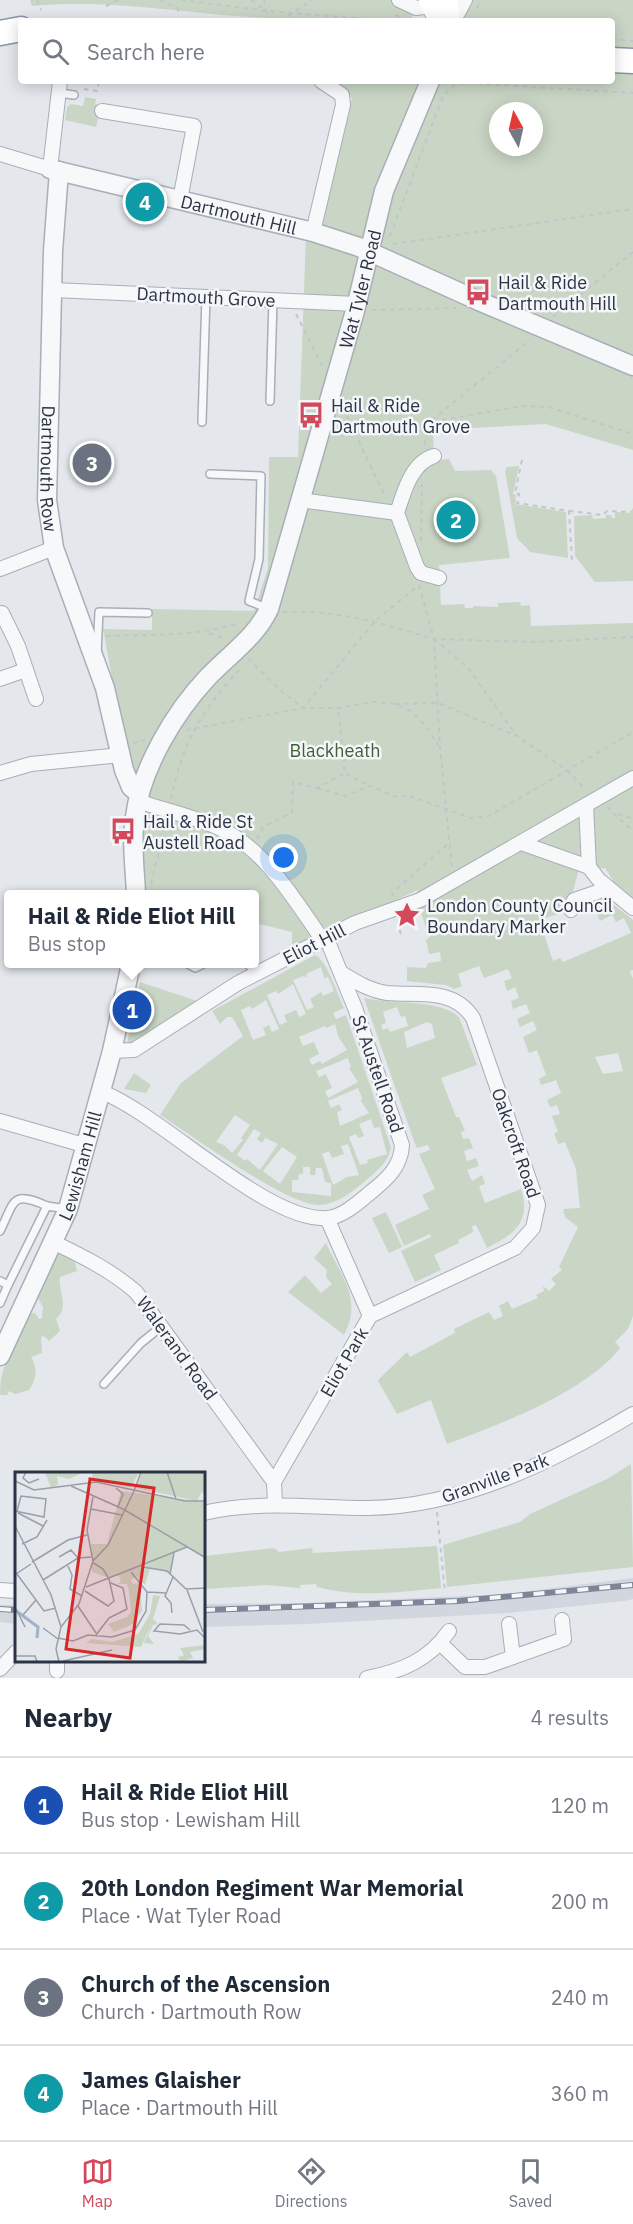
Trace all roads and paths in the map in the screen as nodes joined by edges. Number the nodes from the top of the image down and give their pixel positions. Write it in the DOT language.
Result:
graph roads {
  1 [pos="37,0"];
  2 [pos="118,0"];
  3 [pos="160,0"];
  4 [pos="181,0"];
  5 [pos="251,0"];
  6 [pos="264,0"];
  7 [pos="312,0"];
  8 [pos="399,0"];
  9 [pos="106,6"];
  10 [pos="41,10"];
  11 [pos="444,10"];
  12 [pos="268,11"];
  13 [pos="180,14"];
  14 [pos="293,14"];
  15 [pos="268,18"];
  16 [pos="286,18"];
  17 [pos="349,18"];
  18 [pos="18,30"];
  19 [pos="0,33"];
  20 [pos="615,39"];
  21 [pos="633,41"];
  22 [pos="615,60"];
  23 [pos="633,61"];
  24 [pos="98,84"];
  25 [pos="326,84"];
  26 [pos="429,84"];
  27 [pos="460,84"];
  28 [pos="484,84"];
  29 [pos="60,87"];
  30 [pos="84,89"];
  31 [pos="633,93"];
  32 [pos="74,95"];
  33 [pos="102,111"];
  34 [pos="0,154"];
  35 [pos="55,170"];
  36 [pos="180,200"];
  37 [pos="633,208"];
  38 [pos="313,232"];
  39 [pos="371,252"];
  40 [pos="633,252"];
  41 [pos="54,290"];
  42 [pos="206,296"];
  43 [pos="273,300"];
  44 [pos="361,307"];
  45 [pos="457,308"];
  46 [pos="295,309"];
  47 [pos="539,331"];
  48 [pos="633,366"];
  49 [pos="325,370"];
  50 [pos="270,401"];
  51 [pos="340,401"];
  52 [pos="201,422"];
  53 [pos="430,422"];
  54 [pos="633,435"];
  55 [pos="428,458"];
  56 [pos="522,460"];
  57 [pos="210,474"];
  58 [pos="300,500"];
  59 [pos="570,511"];
  60 [pos="629,512"];
  61 [pos="395,513"];
  62 [pos="54,548"];
  63 [pos="572,562"];
  64 [pos="0,569"];
  65 [pos="439,578"];
  66 [pos="420,579"];
  67 [pos="268,612"];
  68 [pos="2,613"];
  69 [pos="148,613"];
  70 [pos="375,621"];
  71 [pos="207,633"];
  72 [pos="99,636"];
  73 [pos="633,636"];
  74 [pos="434,639"];
  75 [pos="237,648"];
  76 [pos="96,660"];
  77 [pos="26,670"];
  78 [pos="0,679"];
  79 [pos="36,699"];
  80 [pos="438,703"];
  81 [pos="395,704"];
  82 [pos="303,708"];
  83 [pos="338,708"];
  84 [pos="633,732"];
  85 [pos="165,735"];
  86 [pos="517,736"];
  87 [pos="440,748"];
  88 [pos="121,755"];
  89 [pos="568,771"];
  90 [pos="0,773"];
  91 [pos="345,773"];
  92 [pos="633,778"];
  93 [pos="370,786"];
  94 [pos="317,789"];
  95 [pos="139,798"];
  96 [pos="591,803"];
  97 [pos="445,808"];
  98 [pos="615,813"];
  99 [pos="633,819"];
  100 [pos="633,831"];
  101 [pos="521,843"];
  102 [pos="448,844"];
  103 [pos="252,849"];
  104 [pos="590,867"];
  105 [pos="453,874"];
  106 [pos="609,888"];
  107 [pos="136,890"];
  108 [pos="429,902"];
  109 [pos="394,905"];
  110 [pos="573,905"];
  111 [pos="633,908"];
  112 [pos="396,915"];
  113 [pos="401,936"];
  114 [pos="324,938"];
  115 [pos="259,966"];
  116 [pos="130,968"];
  117 [pos="252,969"];
  118 [pos="343,974"];
  119 [pos="112,1051"];
  120 [pos="102,1092"];
  121 [pos="0,1122"];
  122 [pos="87,1146"];
  123 [pos="47,1206"];
  124 [pos="68,1209"];
  125 [pos="328,1218"];
  126 [pos="0,1232"];
  127 [pos="55,1243"];
  128 [pos="0,1281"];
  129 [pos="8,1285"];
  130 [pos="0,1303"];
  131 [pos="370,1316"];
  132 [pos="162,1326"];
  133 [pos="0,1356"];
  134 [pos="105,1383"];
  135 [pos="633,1414"];
  136 [pos="274,1482"];
  137 [pos="275,1504"];
  138 [pos="206,1513"];
  139 [pos="437,1514"];
  140 [pos="0,1590"];
  141 [pos="15,1591"];
  142 [pos="445,1592"];
  143 [pos="562,1620"];
  144 [pos="509,1624"];
  145 [pos="449,1630"];
  146 [pos="440,1643"];
  147 [pos="15,1653"];
  148 [pos="513,1657"];
  149 [pos="0,1669"];
  150 [pos="367,1678"];
  1 -- 10 [label="path"];
  2 -- 9 [label="path"];
  3 -- 13 [label="path"];
  4 -- 12 [label="path"];
  5 -- 12 [label="path"];
  6 -- 12 [label="path"];
  7 -- 14 [label="path"];
  8 -- 11 [label="street"];
  12 -- 14 [label="path"];
  12 -- 15 [label="path"];
  14 -- 16 [label="path"];
  14 -- 17 [label="path"];
  18 -- 19 [label="highway"];
  20 -- 21 [label="path"];
  22 -- 23 [label="highway"];
  24 -- 30 [label="path"];
  25 -- 38 [label="street"];
  26 -- 39 [label="street, Wat Tyler Road"];
  27 -- 37 [label="path"];
  28 -- 31 [label="path"];
  29 -- 32 [label="lane"];
  29 -- 35 [label="street, Dartmouth Row"];
  33 -- 36 [label="street"];
  34 -- 35 [label="street, Dartmouth Hill"];
  35 -- 36 [label="street, Dartmouth Hill"];
  35 -- 41 [label="street, Dartmouth Row"];
  36 -- 38 [label="street, Dartmouth Hill"];
  38 -- 39 [label="street, Dartmouth Hill"];
  39 -- 44 [label="street, Wat Tyler Road"];
  39 -- 47 [label="street, Dartmouth Hill"];
  40 -- 47 [label="path"];
  41 -- 42 [label="street, Dartmouth Grove"];
  41 -- 62 [label="street, Dartmouth Row"];
  42 -- 43 [label="street, Dartmouth Grove"];
  42 -- 52 [label="lane"];
  43 -- 44 [label="street, Dartmouth Grove"];
  43 -- 50 [label="lane"];
  44 -- 45 [label="path"];
  44 -- 58 [label="street, Wat Tyler Road"];
  46 -- 49 [label="path"];
  47 -- 48 [label="street, Dartmouth Hill"];
  47 -- 53 [label="path"];
  51 -- 61 [label="path"];
  53 -- 54 [label="path"];
  53 -- 55 [label="path"];
  55 -- 61 [label="street"];
  55 -- 66 [label="path"];
  56 -- 59 [label="path"];
  57 -- 67 [label="lane"];
  58 -- 61 [label="street"];
  58 -- 67 [label="street, Wat Tyler Road"];
  59 -- 60 [label="path"];
  59 -- 63 [label="path"];
  61 -- 66 [label="street"];
  62 -- 64 [label="street"];
  62 -- 76 [label="street, Dartmouth Row"];
  65 -- 66 [label="street"];
  66 -- 70 [label="path"];
  66 -- 74 [label="path"];
  67 -- 70 [label="path"];
  67 -- 71 [label="path"];
  67 -- 75 [label="street, Wat Tyler Road"];
  68 -- 77 [label="street"];
  69 -- 72 [label="lane"];
  70 -- 74 [label="path"];
  70 -- 82 [label="path"];
  71 -- 72 [label="path"];
  71 -- 75 [label="path"];
  72 -- 76 [label="lane"];
  73 -- 74 [label="path"];
  74 -- 80 [label="path"];
  74 -- 86 [label="path"];
  75 -- 82 [label="path"];
  75 -- 85 [label="street, Wat Tyler Road"];
  76 -- 88 [label="street, Dartmouth Row"];
  77 -- 78 [label="street"];
  77 -- 79 [label="street"];
  80 -- 81 [label="path"];
  80 -- 86 [label="path"];
  80 -- 87 [label="path"];
  81 -- 83 [label="path"];
  81 -- 87 [label="path"];
  82 -- 83 [label="path"];
  82 -- 85 [label="path"];
  83 -- 91 [label="path"];
  84 -- 89 [label="path"];
  85 -- 88 [label="path"];
  85 -- 95 [label="street, Wat Tyler Road"];
  86 -- 89 [label="path"];
  87 -- 97 [label="path"];
  88 -- 90 [label="street"];
  88 -- 95 [label="street"];
  89 -- 96 [label="path"];
  89 -- 97 [label="path"];
  91 -- 93 [label="path"];
  91 -- 94 [label="path"];
  92 -- 96 [label="street, Eliot Hill"];
  93 -- 94 [label="path"];
  93 -- 97 [label="path"];
  94 -- 103 [label="path"];
  95 -- 103 [label="street, St Austell Road"];
  95 -- 107 [label="street"];
  96 -- 98 [label="path"];
  96 -- 101 [label="street, Eliot Hill"];
  96 -- 104 [label="street"];
  97 -- 102 [label="path"];
  98 -- 99 [label="path"];
  98 -- 100 [label="path"];
  101 -- 104 [label="street"];
  101 -- 114 [label="street, Eliot Hill"];
  102 -- 105 [label="path"];
  102 -- 109 [label="path"];
  103 -- 114 [label="street, St Austell Road"];
  104 -- 106 [label="street"];
  106 -- 110 [label="street"];
  106 -- 111 [label="street"];
  108 -- 110 [label="path"];
  112 -- 113 [label="path"];
  114 -- 115 [label="street, Eliot Hill"];
  114 -- 118 [label="street, St Austell Road"];
  116 -- 119 [label="street, Lewisham Hill"];
  117 -- 119 [label="street, Eliot Hill"];
  118 -- 125 [label="street, St Austell Road"];
  118 -- 131 [label="street, Oakcroft Road"];
  119 -- 120 [label="street, Lewisham Hill"];
  120 -- 122 [label="street, Lewisham Hill"];
  120 -- 125 [label="street"];
  121 -- 122 [label="street"];
  122 -- 124 [label="street, Lewisham Hill"];
  123 -- 124 [label="lane"];
  123 -- 126 [label="lane"];
  123 -- 129 [label="lane"];
  124 -- 127 [label="street, Lewisham Hill"];
  125 -- 131 [label="street, Eliot Park"];
  127 -- 132 [label="street, Walerand Road"];
  127 -- 133 [label="street, Lewisham Hill"];
  128 -- 129 [label="lane"];
  129 -- 130 [label="lane"];
  131 -- 136 [label="street, Eliot Park"];
  132 -- 134 [label="lane"];
  132 -- 136 [label="street, Walerand Road"];
  135 -- 137 [label="street, Granville Park"];
  136 -- 137 [label="street"];
  137 -- 138 [label="street, Granville Park"];
  139 -- 142 [label="path"];
  140 -- 141 [label="street"];
  143 -- 148 [label="street"];
  144 -- 148 [label="street"];
  145 -- 146 [label="street"];
  146 -- 148 [label="street"];
  146 -- 150 [label="street"];
  147 -- 149 [label="street"];
}
